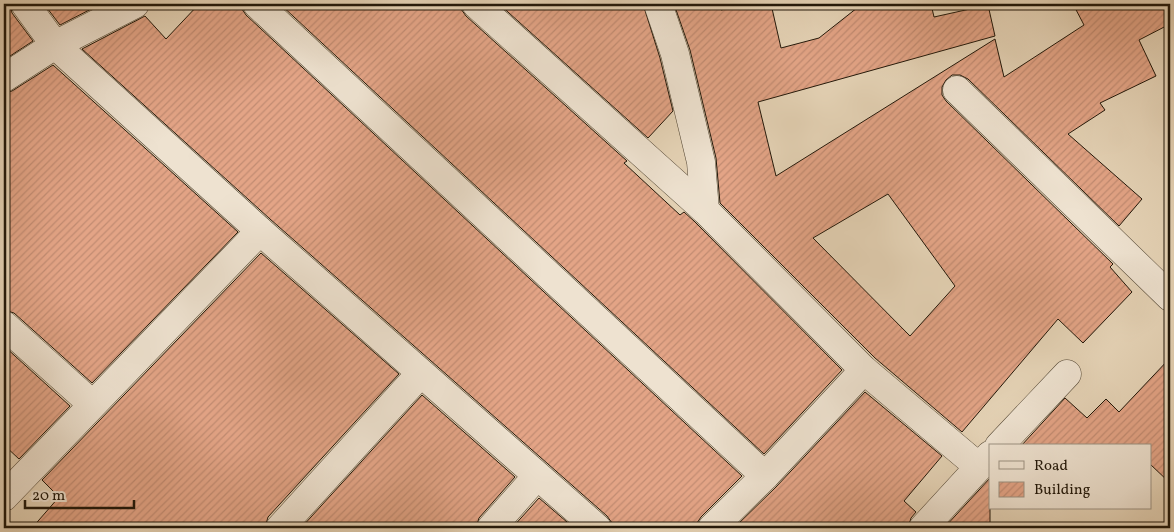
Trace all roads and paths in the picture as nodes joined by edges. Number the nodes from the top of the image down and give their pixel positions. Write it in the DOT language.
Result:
graph roads {
  1 [pos="25,4"];
  2 [pos="135,4"];
  3 [pos="257,4"];
  4 [pos="476,4"];
  5 [pos="658,4"];
  6 [pos="56,45"];
  7 [pos="4,78"];
  8 [pos="957,90"];
  9 [pos="705,210"];
  10 [pos="260,231"];
  11 [pos="1170,297"];
  12 [pos="4,325"];
  13 [pos="864,370"];
  14 [pos="420,374"];
  15 [pos="1067,374"];
  16 [pos="92,404"];
  17 [pos="1001,444"];
  18 [pos="985,461"];
  19 [pos="537,476"];
  20 [pos="765,476"];
  21 [pos="4,497"];
  22 [pos="280,528"];
  23 [pos="491,528"];
  24 [pos="597,528"];
  25 [pos="712,528"];
  26 [pos="924,528"];
  1 -- 6 [label="street"];
  2 -- 6 [label="street"];
  3 -- 20 [label="street"];
  4 -- 9 [label="street"];
  5 -- 9 [label="street"];
  6 -- 7 [label="street"];
  6 -- 10 [label="street"];
  8 -- 11 [label="street"];
  9 -- 13 [label="street"];
  10 -- 14 [label="street"];
  10 -- 16 [label="street"];
  12 -- 16 [label="street"];
  13 -- 18 [label="street"];
  13 -- 20 [label="street"];
  14 -- 19 [label="street"];
  14 -- 22 [label="street"];
  15 -- 17 [label="street"];
  16 -- 21 [label="street"];
  18 -- 26 [label="street"];
  19 -- 23 [label="street"];
  19 -- 24 [label="street"];
  20 -- 25 [label="street"];
}
